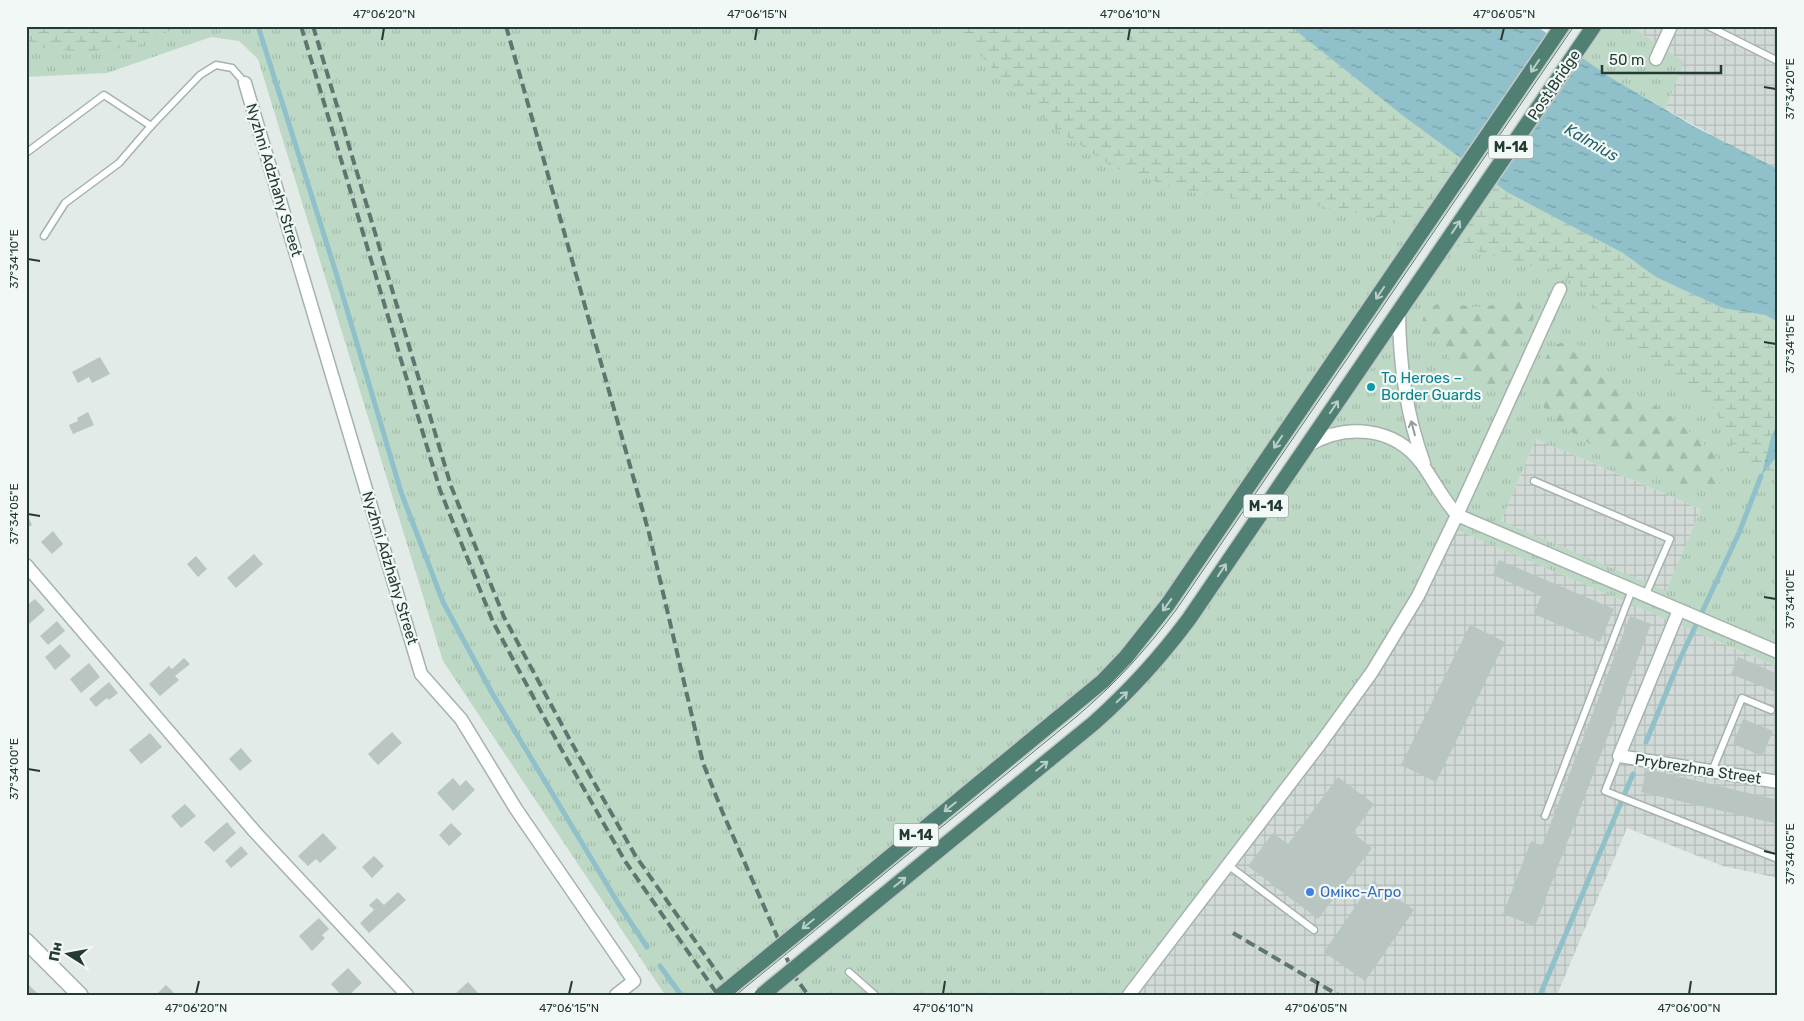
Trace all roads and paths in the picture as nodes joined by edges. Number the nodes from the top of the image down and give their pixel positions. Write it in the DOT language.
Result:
graph roads {
  1 [pos="1562,26"];
  2 [pos="1594,26"];
  3 [pos="1671,26"];
  4 [pos="1708,26"];
  5 [pos="1656,59"];
  6 [pos="1778,61"];
  7 [pos="245,83"];
  8 [pos="152,126"];
  9 [pos="26,153"];
  10 [pos="44,236"];
  11 [pos="1560,290"];
  12 [pos="1399,310"];
  13 [pos="1307,446"];
  14 [pos="1429,475"];
  15 [pos="1534,482"];
  16 [pos="1457,515"];
  17 [pos="26,565"];
  18 [pos="1632,590"];
  19 [pos="1645,596"];
  20 [pos="1683,612"];
  21 [pos="1778,652"];
  22 [pos="1771,710"];
  23 [pos="1619,756"];
  24 [pos="1712,771"];
  25 [pos="1778,782"];
  26 [pos="1545,816"];
  27 [pos="1778,859"];
  28 [pos="1228,865"];
  29 [pos="1314,930"];
  30 [pos="26,941"];
  31 [pos="849,972"];
  32 [pos="80,995"];
  33 [pos="407,995"];
  34 [pos="616,995"];
  35 [pos="721,995"];
  36 [pos="762,995"];
  37 [pos="875,995"];
  38 [pos="1129,995"];
  1 -- 35 [label="highway, Post Bridge / М-14, one-way, bridge"];
  12 -- 2 [label="highway, Post Bridge / М-14, one-way"];
  3 -- 5 [label="street"];
  4 -- 6 [label="lane"];
  7 -- 8 [label="lane"];
  7 -- 34 [label="street, Nyzhni Adzhahy Street"];
  8 -- 9 [label="lane"];
  8 -- 10 [label="lane"];
  11 -- 16 [label="street"];
  13 -- 12 [label="highway, М-14, one-way"];
  14 -- 12 [label="street, one-way"];
  13 -- 14 [label="street"];
  36 -- 13 [label="highway, М-14, one-way, bridge"];
  14 -- 16 [label="street"];
  15 -- 19 [label="lane"];
  16 -- 18 [label="street"];
  16 -- 28 [label="street"];
  17 -- 33 [label="street"];
  18 -- 19 [label="street"];
  18 -- 26 [label="lane"];
  19 -- 20 [label="street"];
  20 -- 21 [label="street"];
  20 -- 23 [label="street"];
  22 -- 24 [label="lane"];
  23 -- 24 [label="street, Prybrezhna Street"];
  23 -- 27 [label="lane"];
  24 -- 25 [label="street, Prybrezhna Street"];
  28 -- 29 [label="lane"];
  28 -- 38 [label="street"];
  30 -- 32 [label="street"];
  31 -- 37 [label="lane"];
}
